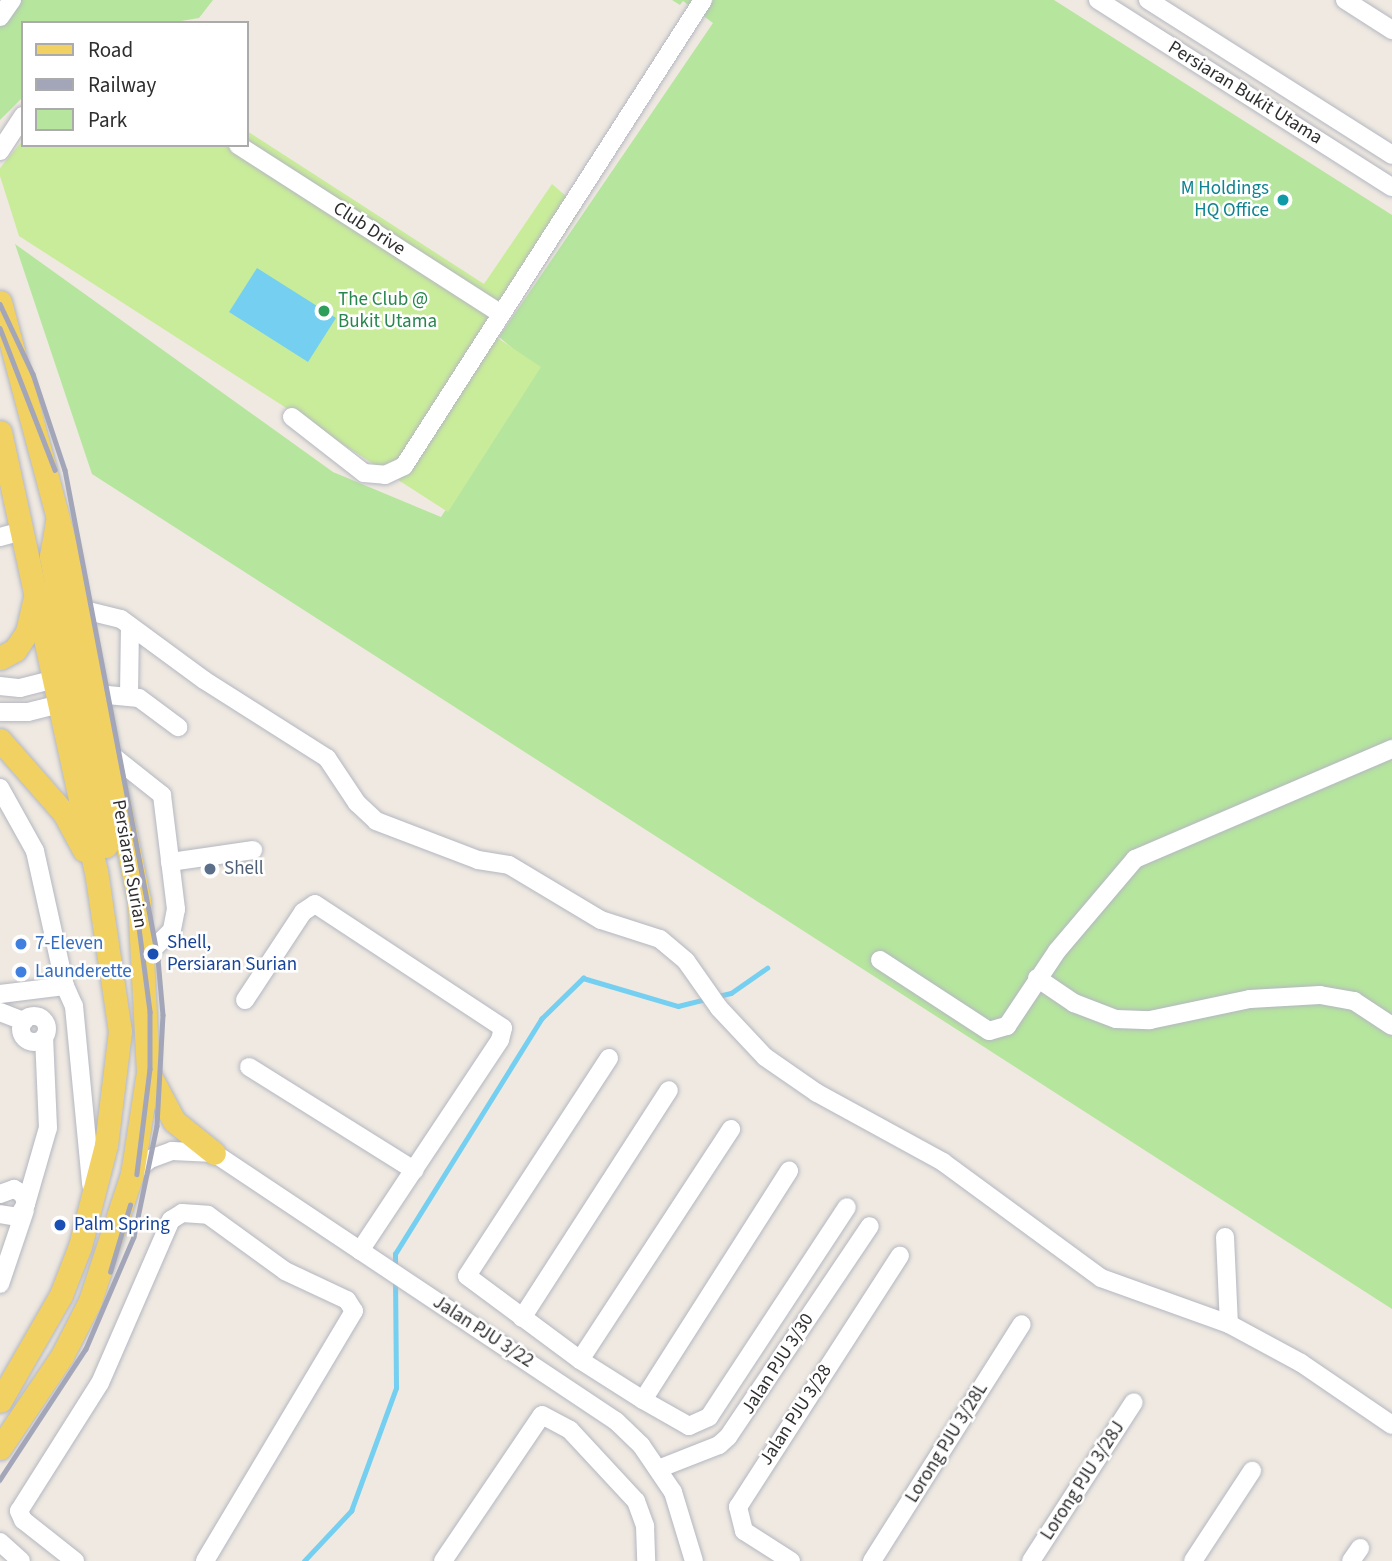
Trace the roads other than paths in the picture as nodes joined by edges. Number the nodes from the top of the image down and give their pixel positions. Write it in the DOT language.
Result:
graph roads {
  1 [pos="12,0"];
  2 [pos="703,0"];
  3 [pos="1098,0"];
  4 [pos="1148,0"];
  5 [pos="1345,0"];
  6 [pos="0,17"];
  7 [pos="1392,30"];
  8 [pos="12,127"];
  9 [pos="241,147"];
  10 [pos="0,151"];
  11 [pos="1392,155"];
  12 [pos="1392,187"];
  13 [pos="0,302"];
  14 [pos="500,313"];
  15 [pos="292,417"];
  16 [pos="0,432"];
  17 [pos="57,519"];
  18 [pos="11,534"];
  19 [pos="36,594"];
  20 [pos="80,609"];
  21 [pos="130,629"];
  22 [pos="0,658"];
  23 [pos="64,677"];
  24 [pos="0,686"];
  25 [pos="129,694"];
  26 [pos="78,699"];
  27 [pos="0,712"];
  28 [pos="178,727"];
  29 [pos="0,740"];
  30 [pos="1392,749"];
  31 [pos="109,753"];
  32 [pos="0,788"];
  33 [pos="253,850"];
  34 [pos="170,862"];
  35 [pos="96,871"];
  36 [pos="143,959"];
  37 [pos="880,960"];
  38 [pos="1037,978"];
  39 [pos="65,986"];
  40 [pos="0,994"];
  41 [pos="245,1000"];
  42 [pos="0,1012"];
  43 [pos="1392,1026"];
  44 [pos="609,1058"];
  45 [pos="249,1067"];
  46 [pos="148,1072"];
  47 [pos="669,1090"];
  48 [pos="731,1129"];
  49 [pos="214,1153"];
  50 [pos="134,1164"];
  51 [pos="414,1170"];
  52 [pos="789,1171"];
  53 [pos="0,1194"];
  54 [pos="91,1201"];
  55 [pos="26,1207"];
  56 [pos="847,1207"];
  57 [pos="0,1214"];
  58 [pos="870,1226"];
  59 [pos="1225,1237"];
  60 [pos="360,1251"];
  61 [pos="900,1256"];
  62 [pos="0,1284"];
  63 [pos="790,1297"];
  64 [pos="813,1311"];
  65 [pos="522,1318"];
  66 [pos="774,1322"];
  67 [pos="1022,1324"];
  68 [pos="1229,1324"];
  69 [pos="796,1337"];
  70 [pos="580,1360"];
  71 [pos="643,1400"];
  72 [pos="0,1401"];
  73 [pos="1134,1402"];
  74 [pos="1392,1425"];
  75 [pos="0,1448"];
  76 [pos="658,1469"];
  77 [pos="1252,1471"];
  78 [pos="0,1542"];
  79 [pos="641,1558"];
  80 [pos="21,1561"];
  81 [pos="75,1561"];
  82 [pos="205,1561"];
  83 [pos="443,1561"];
  84 [pos="694,1561"];
  85 [pos="791,1561"];
  86 [pos="872,1561"];
  87 [pos="1031,1561"];
  88 [pos="1193,1561"];
  1 -- 6 [label="street"];
  2 -- 14 [label="street"];
  3 -- 12 [label="street, Persiaran Bukit Utama"];
  4 -- 11 [label="street, Persiaran Bukit Utama"];
  5 -- 7 [label="street"];
  8 -- 10 [label="street"];
  9 -- 14 [label="street, Club Drive"];
  13 -- 17 [label="main road, Persiaran Surian"];
  14 -- 15 [label="street"];
  16 -- 18 [label="main road"];
  17 -- 20 [label="main road, Persiaran Surian"];
  17 -- 23 [label="main road"];
  18 -- 19 [label="main road"];
  19 -- 22 [label="main road"];
  19 -- 23 [label="main road"];
  20 -- 21 [label="street"];
  20 -- 26 [label="main road, Persiaran Surian"];
  21 -- 25 [label="street"];
  21 -- 68 [label="street"];
  23 -- 24 [label="street"];
  23 -- 26 [label="main road"];
  25 -- 26 [label="street"];
  25 -- 28 [label="street"];
  26 -- 27 [label="street"];
  26 -- 31 [label="main road, Persiaran Surian"];
  26 -- 35 [label="main road, Persiaran Surian"];
  26 -- 50 [label="main road"];
  29 -- 35 [label="main road"];
  30 -- 38 [label="street"];
  31 -- 34 [label="street"];
  31 -- 36 [label="main road, Persiaran Surian"];
  32 -- 39 [label="street"];
  33 -- 34 [label="street"];
  34 -- 36 [label="street"];
  35 -- 54 [label="main road, Persiaran Surian"];
  36 -- 46 [label="main road, Persiaran Surian"];
  37 -- 38 [label="street"];
  38 -- 43 [label="street"];
  39 -- 40 [label="street"];
  39 -- 54 [label="street"];
  41 -- 51 [label="street"];
  42 -- 55 [label="street"];
  44 -- 65 [label="street"];
  45 -- 51 [label="street"];
  46 -- 49 [label="main road"];
  46 -- 50 [label="main road, Persiaran Surian"];
  47 -- 65 [label="street"];
  48 -- 70 [label="street"];
  49 -- 50 [label="street"];
  49 -- 60 [label="street, Jalan PJU 3/22"];
  50 -- 75 [label="main road, Persiaran Surian"];
  51 -- 60 [label="street"];
  52 -- 71 [label="street"];
  53 -- 55 [label="street"];
  54 -- 72 [label="main road, Persiaran Surian"];
  55 -- 57 [label="street"];
  55 -- 62 [label="street"];
  56 -- 63 [label="street"];
  58 -- 64 [label="street, Jalan PJU 3/30"];
  59 -- 68 [label="street"];
  60 -- 76 [label="street, Jalan PJU 3/22"];
  61 -- 85 [label="street, Jalan PJU 3/28"];
  63 -- 64 [label="street"];
  63 -- 66 [label="street"];
  64 -- 69 [label="street, Jalan PJU 3/30"];
  65 -- 70 [label="street"];
  66 -- 69 [label="street"];
  66 -- 71 [label="street"];
  67 -- 86 [label="street, Lorong PJU 3/28L"];
  68 -- 74 [label="street"];
  69 -- 76 [label="street, Jalan PJU 3/30"];
  70 -- 71 [label="street"];
  73 -- 87 [label="street, Lorong PJU 3/28J"];
  76 -- 84 [label="street, Jalan PJU 3/22"];
  77 -- 88 [label="street"];
  78 -- 80 [label="street"];
  79 -- 83 [label="street"];
  81 -- 82 [label="street"];
}
